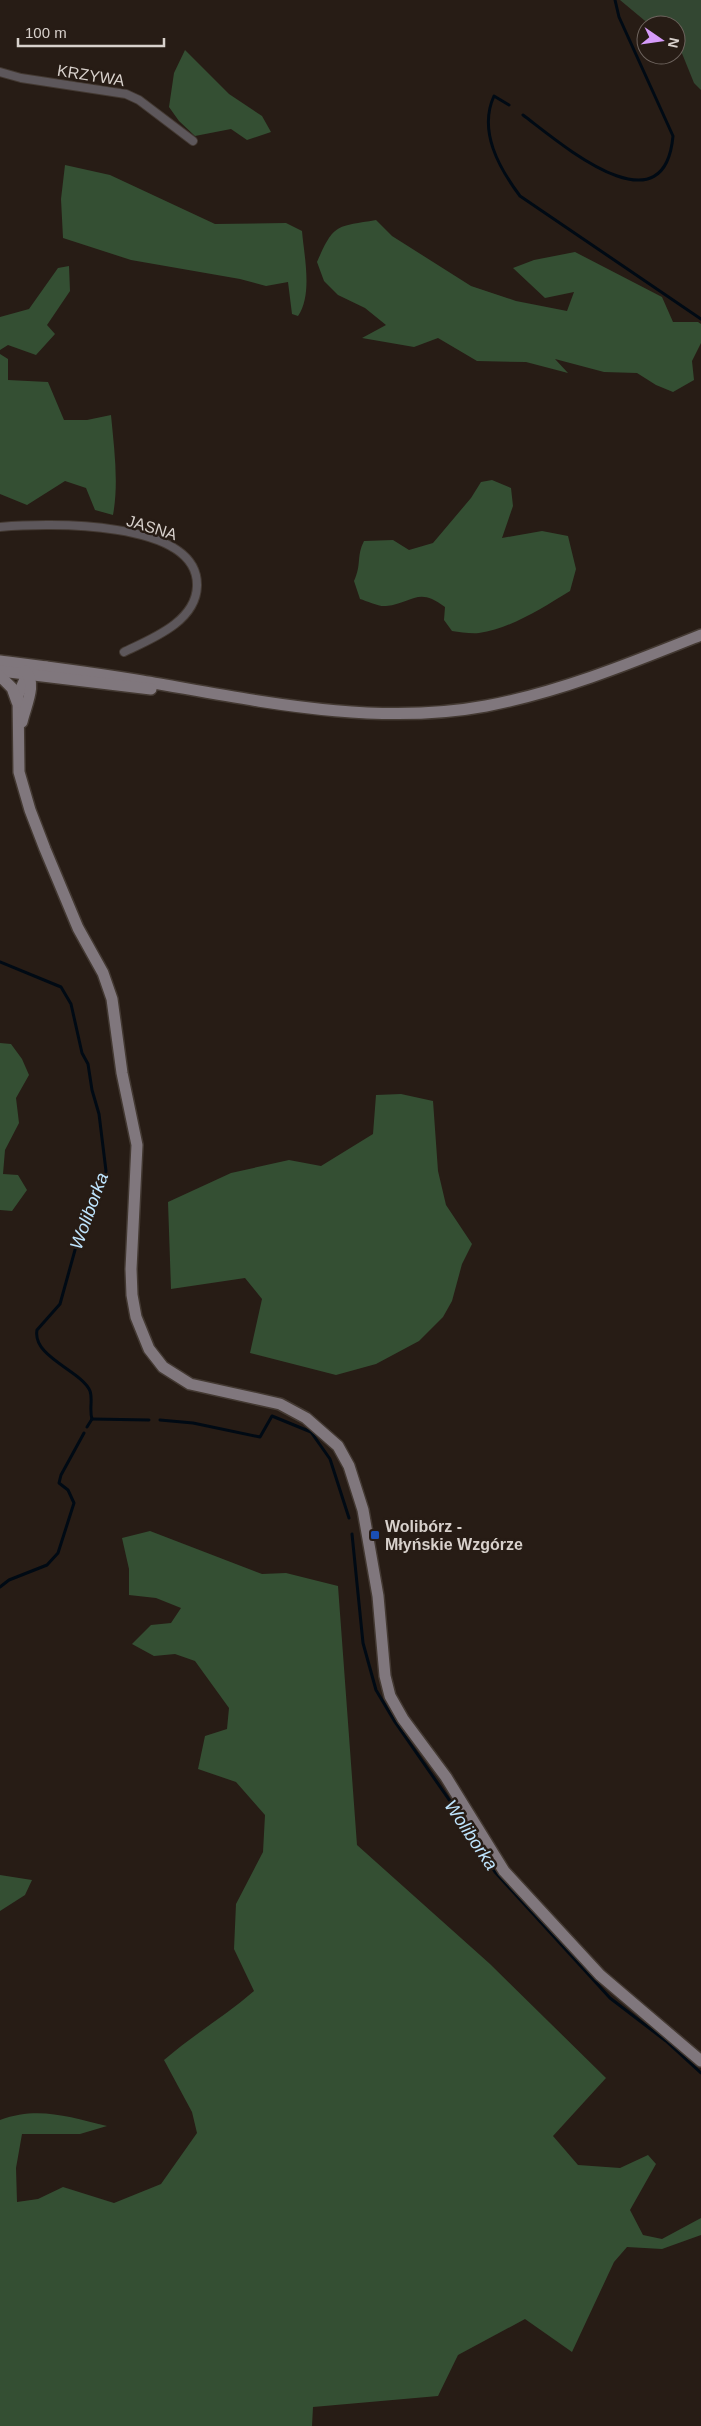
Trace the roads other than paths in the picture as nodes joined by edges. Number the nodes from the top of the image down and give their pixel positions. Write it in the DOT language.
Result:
graph roads {
  1 [pos="0,72"];
  2 [pos="193,141"];
  3 [pos="0,527"];
  4 [pos="701,636"];
  5 [pos="124,652"];
  6 [pos="0,661"];
  7 [pos="14,663"];
  8 [pos="0,671"];
  9 [pos="45,672"];
  10 [pos="29,675"];
  11 [pos="0,676"];
  12 [pos="30,690"];
  13 [pos="17,702"];
  14 [pos="18,738"];
  15 [pos="701,2061"];
  1 -- 2 [label="street, KRZYWA"];
  3 -- 5 [label="street, JASNA"];
  4 -- 9 [label="main road"];
  6 -- 7 [label="main road"];
  7 -- 9 [label="main road"];
  7 -- 10 [label="main road"];
  8 -- 10 [label="main road"];
  9 -- 10 [label="main road"];
  9 -- 12 [label="main road"];
  10 -- 12 [label="main road"];
  10 -- 13 [label="main road"];
  11 -- 13 [label="main road"];
  12 -- 14 [label="main road"];
  13 -- 14 [label="main road"];
  14 -- 15 [label="main road"];
}
